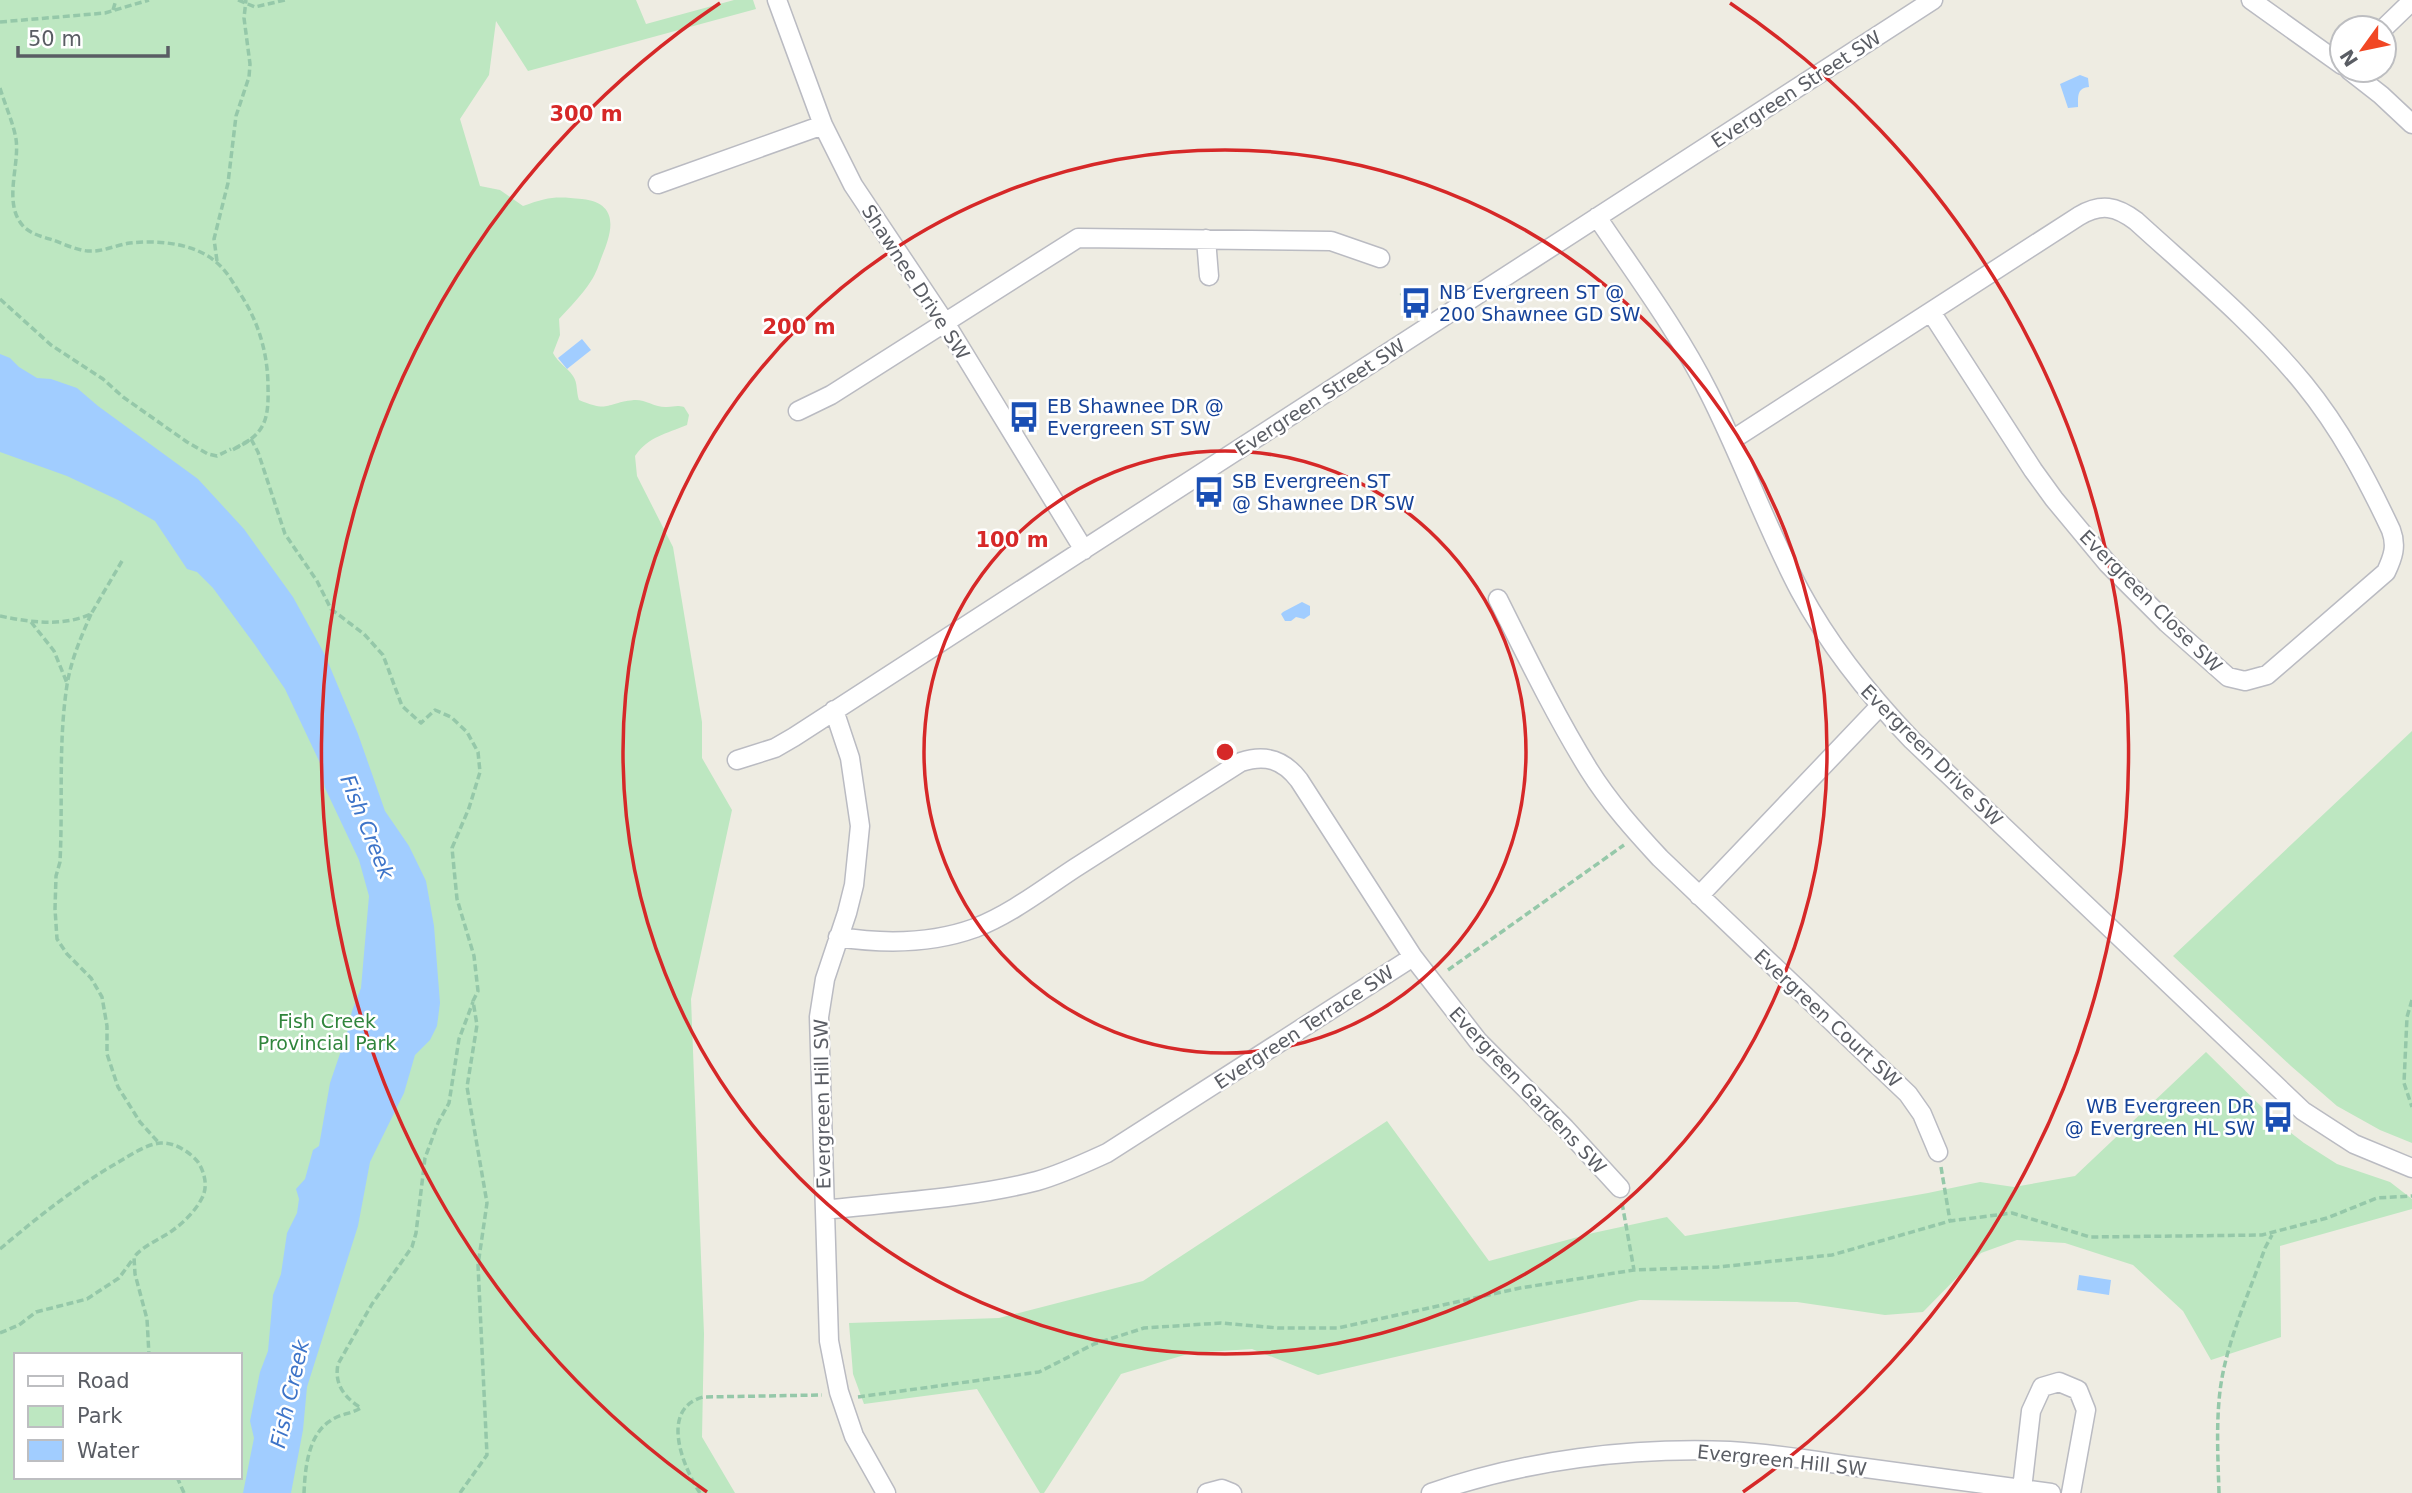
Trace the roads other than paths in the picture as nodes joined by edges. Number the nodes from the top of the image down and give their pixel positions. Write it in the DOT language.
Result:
graph roads {
  1 [pos="777,0"];
  2 [pos="1933,0"];
  3 [pos="2251,0"];
  4 [pos="2412,1"];
  5 [pos="2398,14"];
  6 [pos="2328,55"];
  7 [pos="2368,84"];
  8 [pos="2412,124"];
  9 [pos="824,125"];
  10 [pos="658,184"];
  11 [pos="1597,218"];
  12 [pos="1206,239"];
  13 [pos="1380,258"];
  14 [pos="1209,276"];
  15 [pos="1931,312"];
  16 [pos="944,321"];
  17 [pos="798,411"];
  18 [pos="1732,440"];
  19 [pos="1084,550"];
  20 [pos="1498,599"];
  21 [pos="1880,706"];
  22 [pos="834,710"];
  23 [pos="737,760"];
  24 [pos="1699,896"];
  25 [pos="838,937"];
  26 [pos="1413,957"];
  27 [pos="1938,1153"];
  28 [pos="2412,1168"];
  29 [pos="1620,1188"];
  30 [pos="825,1210"];
  31 [pos="2022,1489"];
  32 [pos="886,1493"];
  33 [pos="1206,1493"];
  34 [pos="1232,1493"];
  35 [pos="1431,1493"];
  36 [pos="2051,1493"];
  37 [pos="2071,1493"];
  1 -- 9 [label="street, Shawnee Drive SW"];
  2 -- 11 [label="street, Evergreen Street SW"];
  3 -- 6 [label="street"];
  4 -- 5 [label="street"];
  7 -- 8 [label="street"];
  9 -- 10 [label="street"];
  9 -- 16 [label="street, Shawnee Drive SW"];
  11 -- 18 [label="street, Evergreen Drive SW"];
  11 -- 19 [label="street, Evergreen Street SW"];
  12 -- 13 [label="street"];
  12 -- 14 [label="street"];
  12 -- 16 [label="street"];
  15 -- 15 [label="street, Evergreen Close SW"];
  15 -- 18 [label="street, Evergreen Close SW"];
  16 -- 17 [label="street"];
  16 -- 19 [label="street, Shawnee Drive SW"];
  18 -- 21 [label="street, Evergreen Drive SW"];
  19 -- 22 [label="street, Evergreen Street SW"];
  20 -- 24 [label="street, Evergreen Court SW"];
  21 -- 24 [label="street"];
  21 -- 28 [label="street, Evergreen Drive SW"];
  22 -- 23 [label="street, Evergreen Street SW"];
  22 -- 25 [label="street, Evergreen Hill SW"];
  24 -- 27 [label="street, Evergreen Court SW"];
  25 -- 26 [label="street, Evergreen Terrace SW"];
  25 -- 30 [label="street, Evergreen Hill SW"];
  26 -- 29 [label="street, Evergreen Gardens SW"];
  26 -- 30 [label="street, Evergreen Terrace SW"];
  30 -- 32 [label="street, Evergreen Hill SW"];
  31 -- 35 [label="street, Evergreen Hill SW"];
  31 -- 36 [label="street, Evergreen Hill SW"];
  31 -- 37 [label="street"];
  33 -- 34 [label="street"];
}
